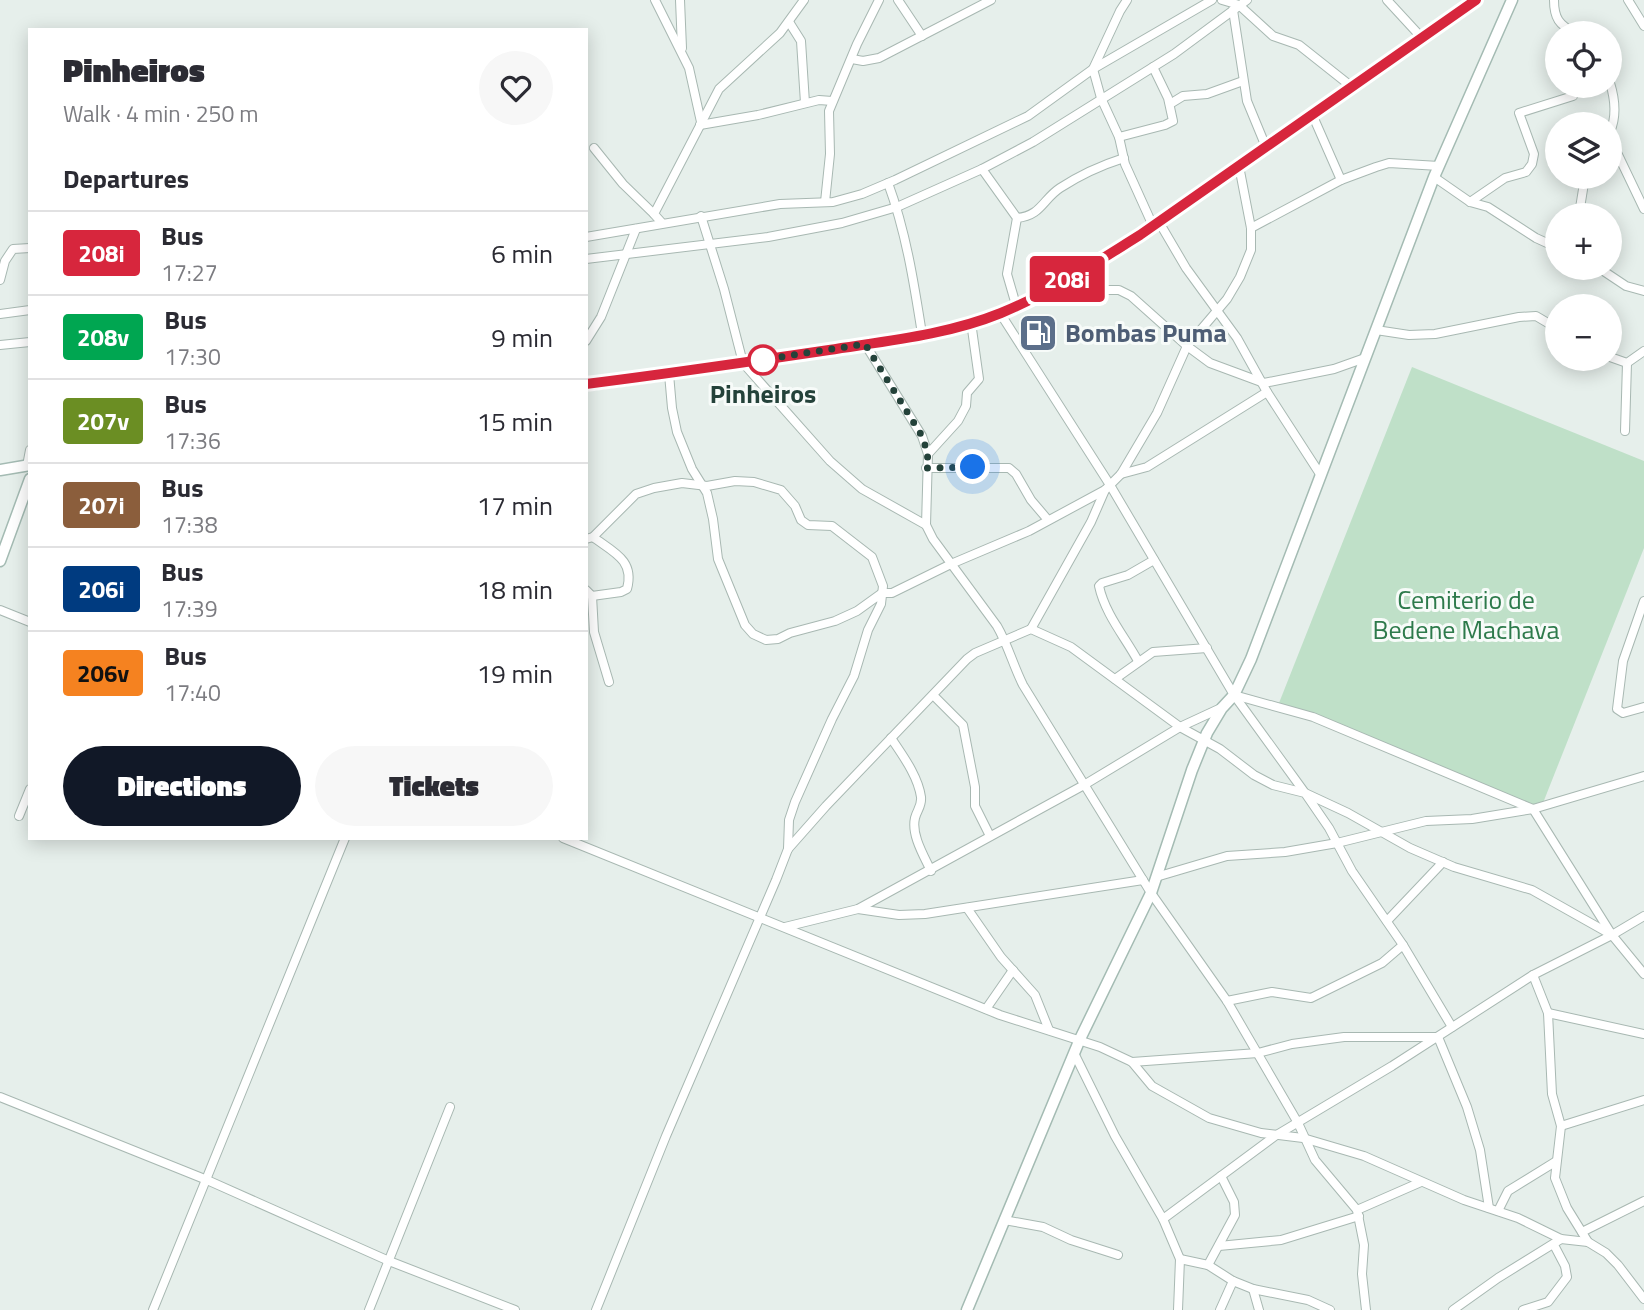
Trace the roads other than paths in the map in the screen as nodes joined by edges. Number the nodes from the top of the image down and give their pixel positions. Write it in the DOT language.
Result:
graph roads {
  1 [pos="655,0"];
  2 [pos="680,0"];
  3 [pos="804,0"];
  4 [pos="879,0"];
  5 [pos="898,0"];
  6 [pos="991,0"];
  7 [pos="1127,0"];
  8 [pos="1212,0"];
  9 [pos="1222,0"];
  10 [pos="1247,0"];
  11 [pos="1387,0"];
  12 [pos="1476,0"];
  13 [pos="1512,0"];
  14 [pos="1554,0"];
  15 [pos="1628,0"];
  16 [pos="1236,7"];
  17 [pos="1558,21"];
  18 [pos="789,22"];
  19 [pos="1644,26"];
  20 [pos="922,36"];
  21 [pos="1422,38"];
  22 [pos="682,51"];
  23 [pos="852,59"];
  24 [pos="1153,67"];
  25 [pos="1093,69"];
  26 [pos="1243,81"];
  27 [pos="1352,87"];
  28 [pos="1101,98"];
  29 [pos="1567,98"];
  30 [pos="832,101"];
  31 [pos="805,103"];
  32 [pos="1170,104"];
  33 [pos="1312,114"];
  34 [pos="700,124"];
  35 [pos="1119,137"];
  36 [pos="1266,147"];
  37 [pos="594,148"];
  38 [pos="1124,158"];
  39 [pos="1622,163"];
  40 [pos="1239,166"];
  41 [pos="982,169"];
  42 [pos="1437,172"];
  43 [pos="1340,180"];
  44 [pos="888,183"];
  45 [pos="825,202"];
  46 [pos="1470,202"];
  47 [pos="897,207"];
  48 [pos="1644,209"];
  49 [pos="654,214"];
  50 [pos="701,216"];
  51 [pos="1017,218"];
  52 [pos="662,223"];
  53 [pos="1156,224"];
  54 [pos="1251,228"];
  55 [pos="636,229"];
  56 [pos="588,237"];
  57 [pos="1545,242"];
  58 [pos="708,245"];
  59 [pos="28,248"];
  60 [pos="627,253"];
  61 [pos="588,258"];
  62 [pos="1067,279"];
  63 [pos="0,280"];
  64 [pos="1617,280"];
  65 [pos="1644,291"];
  66 [pos="1016,305"];
  67 [pos="28,310"];
  68 [pos="1216,312"];
  69 [pos="1000,313"];
  70 [pos="0,314"];
  71 [pos="1545,321"];
  72 [pos="971,322"];
  73 [pos="1376,330"];
  74 [pos="922,334"];
  75 [pos="588,338"];
  76 [pos="28,342"];
  77 [pos="865,344"];
  78 [pos="0,345"];
  79 [pos="1187,346"];
  80 [pos="1644,351"];
  81 [pos="1365,358"];
  82 [pos="1622,361"];
  83 [pos="743,363"];
  84 [pos="1628,363"];
  85 [pos="670,374"];
  86 [pos="1264,383"];
  87 [pos="588,384"];
  88 [pos="1268,392"];
  89 [pos="1625,431"];
  90 [pos="928,454"];
  91 [pos="28,466"];
  92 [pos="926,468"];
  93 [pos="0,470"];
  94 [pos="1121,474"];
  95 [pos="1320,474"];
  96 [pos="28,484"];
  97 [pos="701,485"];
  98 [pos="1107,488"];
  99 [pos="1048,520"];
  100 [pos="926,525"];
  101 [pos="590,538"];
  102 [pos="1154,560"];
  103 [pos="0,561"];
  104 [pos="951,565"];
  105 [pos="589,593"];
  106 [pos="882,593"];
  107 [pos="1644,601"];
  108 [pos="0,610"];
  109 [pos="28,621"];
  110 [pos="1031,629"];
  111 [pos="1006,640"];
  112 [pos="1207,648"];
  113 [pos="1139,662"];
  114 [pos="1115,679"];
  115 [pos="609,682"];
  116 [pos="933,695"];
  117 [pos="1234,695"];
  118 [pos="1644,707"];
  119 [pos="1222,708"];
  120 [pos="1181,727"];
  121 [pos="891,738"];
  122 [pos="1204,740"];
  123 [pos="1644,776"];
  124 [pos="1084,785"];
  125 [pos="1305,793"];
  126 [pos="28,794"];
  127 [pos="1533,809"];
  128 [pos="19,816"];
  129 [pos="1382,832"];
  130 [pos="990,836"];
  131 [pos="344,840"];
  132 [pos="568,840"];
  133 [pos="1337,843"];
  134 [pos="788,849"];
  135 [pos="1443,862"];
  136 [pos="931,870"];
  137 [pos="1156,877"];
  138 [pos="1143,880"];
  139 [pos="1151,893"];
  140 [pos="967,908"];
  141 [pos="858,909"];
  142 [pos="1644,916"];
  143 [pos="760,917"];
  144 [pos="1387,921"];
  145 [pos="785,927"];
  146 [pos="1612,935"];
  147 [pos="1403,945"];
  148 [pos="1013,970"];
  149 [pos="1644,974"];
  150 [pos="1533,975"];
  151 [pos="1227,1001"];
  152 [pos="986,1009"];
  153 [pos="1548,1013"];
  154 [pos="1452,1027"];
  155 [pos="1049,1030"];
  156 [pos="1644,1034"];
  157 [pos="1437,1037"];
  158 [pos="1080,1040"];
  159 [pos="1258,1053"];
  160 [pos="1075,1055"];
  161 [pos="1132,1062"];
  162 [pos="0,1097"];
  163 [pos="1644,1100"];
  164 [pos="450,1107"];
  165 [pos="1298,1123"];
  166 [pos="1561,1126"];
  167 [pos="1275,1136"];
  168 [pos="1303,1138"];
  169 [pos="1555,1162"];
  170 [pos="1221,1176"];
  171 [pos="207,1180"];
  172 [pos="1421,1182"];
  173 [pos="1644,1201"];
  174 [pos="1493,1210"];
  175 [pos="1358,1213"];
  176 [pos="1163,1219"];
  177 [pos="1004,1220"];
  178 [pos="1582,1232"];
  179 [pos="1558,1242"];
  180 [pos="1588,1242"];
  181 [pos="1219,1245"];
  182 [pos="1118,1255"];
  183 [pos="1180,1259"];
  184 [pos="389,1261"];
  185 [pos="1208,1265"];
  186 [pos="1233,1281"];
  187 [pos="1253,1289"];
  188 [pos="1644,1299"];
  189 [pos="153,1310"];
  190 [pos="369,1310"];
  191 [pos="515,1310"];
  192 [pos="596,1310"];
  193 [pos="967,1310"];
  194 [pos="1178,1310"];
  195 [pos="1220,1310"];
  196 [pos="1259,1310"];
  197 [pos="1330,1310"];
  198 [pos="1366,1310"];
  199 [pos="1454,1310"];
  200 [pos="1523,1310"];
  1 -- 22 [label="street"];
  2 -- 22 [label="street"];
  3 -- 18 [label="street"];
  4 -- 23 [label="street"];
  5 -- 20 [label="street"];
  6 -- 20 [label="street"];
  7 -- 25 [label="street"];
  8 -- 25 [label="street"];
  9 -- 16 [label="street"];
  10 -- 16 [label="street"];
  11 -- 21 [label="street"];
  12 -- 21 [label="street"];
  13 -- 42 [label="street"];
  14 -- 17 [label="street"];
  15 -- 19 [label="street"];
  16 -- 24 [label="street"];
  16 -- 26 [label="street"];
  16 -- 27 [label="street"];
  18 -- 31 [label="street"];
  18 -- 34 [label="street"];
  20 -- 23 [label="street"];
  21 -- 27 [label="street"];
  22 -- 34 [label="street"];
  23 -- 30 [label="street"];
  24 -- 28 [label="street"];
  24 -- 32 [label="street"];
  25 -- 28 [label="street"];
  25 -- 44 [label="street"];
  26 -- 32 [label="street"];
  26 -- 36 [label="street"];
  27 -- 33 [label="street"];
  28 -- 35 [label="street"];
  28 -- 41 [label="street"];
  29 -- 46 [label="street"];
  30 -- 31 [label="street"];
  30 -- 45 [label="street"];
  31 -- 34 [label="street"];
  32 -- 35 [label="street"];
  33 -- 36 [label="street"];
  33 -- 43 [label="street"];
  34 -- 49 [label="street"];
  35 -- 38 [label="street"];
  36 -- 40 [label="street"];
  37 -- 49 [label="street"];
  38 -- 51 [label="street"];
  38 -- 53 [label="street"];
  39 -- 48 [label="street"];
  40 -- 53 [label="street"];
  40 -- 54 [label="street"];
  41 -- 47 [label="street"];
  41 -- 51 [label="street"];
  42 -- 43 [label="street"];
  42 -- 46 [label="street"];
  42 -- 73 [label="street"];
  43 -- 54 [label="street"];
  44 -- 45 [label="street"];
  44 -- 47 [label="street"];
  45 -- 50 [label="street"];
  46 -- 57 [label="street"];
  47 -- 58 [label="street"];
  47 -- 74 [label="street"];
  49 -- 52 [label="street"];
  50 -- 52 [label="street"];
  50 -- 58 [label="street"];
  51 -- 66 [label="street"];
  52 -- 55 [label="street"];
  53 -- 62 [label="street"];
  53 -- 68 [label="street"];
  54 -- 68 [label="street"];
  55 -- 56 [label="street"];
  55 -- 60 [label="street"];
  58 -- 60 [label="street"];
  58 -- 83 [label="street"];
  59 -- 63 [label="street"];
  60 -- 61 [label="street"];
  60 -- 75 [label="street"];
  62 -- 66 [label="street"];
  62 -- 79 [label="street"];
  64 -- 65 [label="street"];
  66 -- 69 [label="street"];
  67 -- 70 [label="street"];
  68 -- 79 [label="street"];
  68 -- 86 [label="street"];
  69 -- 72 [label="street"];
  69 -- 98 [label="street"];
  71 -- 73 [label="street"];
  72 -- 74 [label="street"];
  72 -- 90 [label="street"];
  73 -- 81 [label="street"];
  74 -- 77 [label="street"];
  76 -- 78 [label="street"];
  77 -- 83 [label="street"];
  77 -- 90 [label="street"];
  79 -- 86 [label="street"];
  79 -- 94 [label="street"];
  80 -- 84 [label="street"];
  81 -- 86 [label="street"];
  81 -- 95 [label="street"];
  82 -- 84 [label="street"];
  83 -- 85 [label="street"];
  83 -- 100 [label="street"];
  84 -- 89 [label="street"];
  85 -- 87 [label="street"];
  85 -- 97 [label="street"];
  86 -- 88 [label="street"];
  88 -- 94 [label="street"];
  88 -- 95 [label="street"];
  90 -- 92 [label="street"];
  91 -- 93 [label="street"];
  92 -- 99 [label="street"];
  92 -- 100 [label="street"];
  94 -- 98 [label="street"];
  95 -- 117 [label="street"];
  96 -- 103 [label="street"];
  97 -- 101 [label="street"];
  97 -- 106 [label="street"];
  97 -- 106 [label="street"];
  98 -- 99 [label="street"];
  98 -- 102 [label="street"];
  98 -- 110 [label="street"];
  99 -- 104 [label="street"];
  100 -- 104 [label="street"];
  101 -- 105 [label="street"];
  102 -- 112 [label="street"];
  102 -- 113 [label="street"];
  104 -- 106 [label="street"];
  104 -- 111 [label="street"];
  105 -- 115 [label="street"];
  106 -- 134 [label="street"];
  107 -- 118 [label="street"];
  108 -- 109 [label="street"];
  110 -- 111 [label="street"];
  110 -- 114 [label="street"];
  111 -- 116 [label="street"];
  111 -- 124 [label="street"];
  112 -- 113 [label="street"];
  112 -- 117 [label="street"];
  113 -- 114 [label="street"];
  114 -- 120 [label="street"];
  116 -- 121 [label="street"];
  116 -- 130 [label="street"];
  117 -- 119 [label="street"];
  117 -- 125 [label="street"];
  117 -- 127 [label="street"];
  119 -- 120 [label="street"];
  119 -- 122 [label="street"];
  120 -- 122 [label="street"];
  120 -- 124 [label="street"];
  121 -- 134 [label="street"];
  121 -- 136 [label="street"];
  122 -- 125 [label="street"];
  122 -- 137 [label="street"];
  123 -- 127 [label="street"];
  124 -- 130 [label="street"];
  124 -- 138 [label="street"];
  125 -- 129 [label="street"];
  125 -- 133 [label="street"];
  126 -- 128 [label="street"];
  127 -- 129 [label="street"];
  127 -- 146 [label="street"];
  129 -- 133 [label="street"];
  129 -- 135 [label="street"];
  130 -- 136 [label="street"];
  131 -- 171 [label="street"];
  132 -- 143 [label="street"];
  133 -- 137 [label="street"];
  133 -- 144 [label="street"];
  134 -- 143 [label="street"];
  135 -- 144 [label="street"];
  135 -- 146 [label="street"];
  136 -- 141 [label="street"];
  137 -- 139 [label="street"];
  138 -- 139 [label="street"];
  138 -- 140 [label="street"];
  139 -- 151 [label="street"];
  139 -- 158 [label="street"];
  140 -- 141 [label="street"];
  140 -- 148 [label="street"];
  141 -- 145 [label="street"];
  142 -- 146 [label="street"];
  143 -- 145 [label="street"];
  143 -- 192 [label="street"];
  144 -- 147 [label="street"];
  145 -- 152 [label="street"];
  146 -- 149 [label="street"];
  146 -- 150 [label="street"];
  147 -- 151 [label="street"];
  147 -- 154 [label="street"];
  148 -- 152 [label="street"];
  148 -- 155 [label="street"];
  150 -- 153 [label="street"];
  150 -- 154 [label="street"];
  151 -- 159 [label="street"];
  152 -- 155 [label="street"];
  153 -- 156 [label="street"];
  153 -- 166 [label="street"];
  154 -- 157 [label="street"];
  155 -- 158 [label="street"];
  157 -- 159 [label="street"];
  157 -- 165 [label="street"];
  157 -- 174 [label="street"];
  158 -- 160 [label="street"];
  158 -- 161 [label="street"];
  159 -- 161 [label="street"];
  159 -- 165 [label="street"];
  160 -- 176 [label="street"];
  160 -- 177 [label="street"];
  161 -- 167 [label="street"];
  162 -- 171 [label="street"];
  163 -- 166 [label="street"];
  164 -- 184 [label="street"];
  165 -- 167 [label="street"];
  165 -- 168 [label="street"];
  166 -- 169 [label="street"];
  167 -- 168 [label="street"];
  167 -- 170 [label="street"];
  168 -- 172 [label="street"];
  168 -- 175 [label="street"];
  169 -- 174 [label="street"];
  169 -- 178 [label="street"];
  170 -- 176 [label="street"];
  170 -- 181 [label="street"];
  171 -- 184 [label="street"];
  171 -- 189 [label="street"];
  172 -- 174 [label="street"];
  172 -- 175 [label="street"];
  173 -- 178 [label="street"];
  174 -- 179 [label="street"];
  175 -- 181 [label="street"];
  175 -- 198 [label="street"];
  176 -- 183 [label="street"];
  177 -- 182 [label="street"];
  177 -- 193 [label="street"];
  178 -- 180 [label="street"];
  179 -- 180 [label="street"];
  179 -- 199 [label="street"];
  179 -- 200 [label="street"];
  180 -- 188 [label="street"];
  181 -- 185 [label="street"];
  183 -- 185 [label="street"];
  183 -- 194 [label="street"];
  184 -- 190 [label="street"];
  184 -- 191 [label="street"];
  185 -- 186 [label="street"];
  186 -- 187 [label="street"];
  186 -- 195 [label="street"];
  187 -- 196 [label="street"];
  187 -- 197 [label="street"];
}
